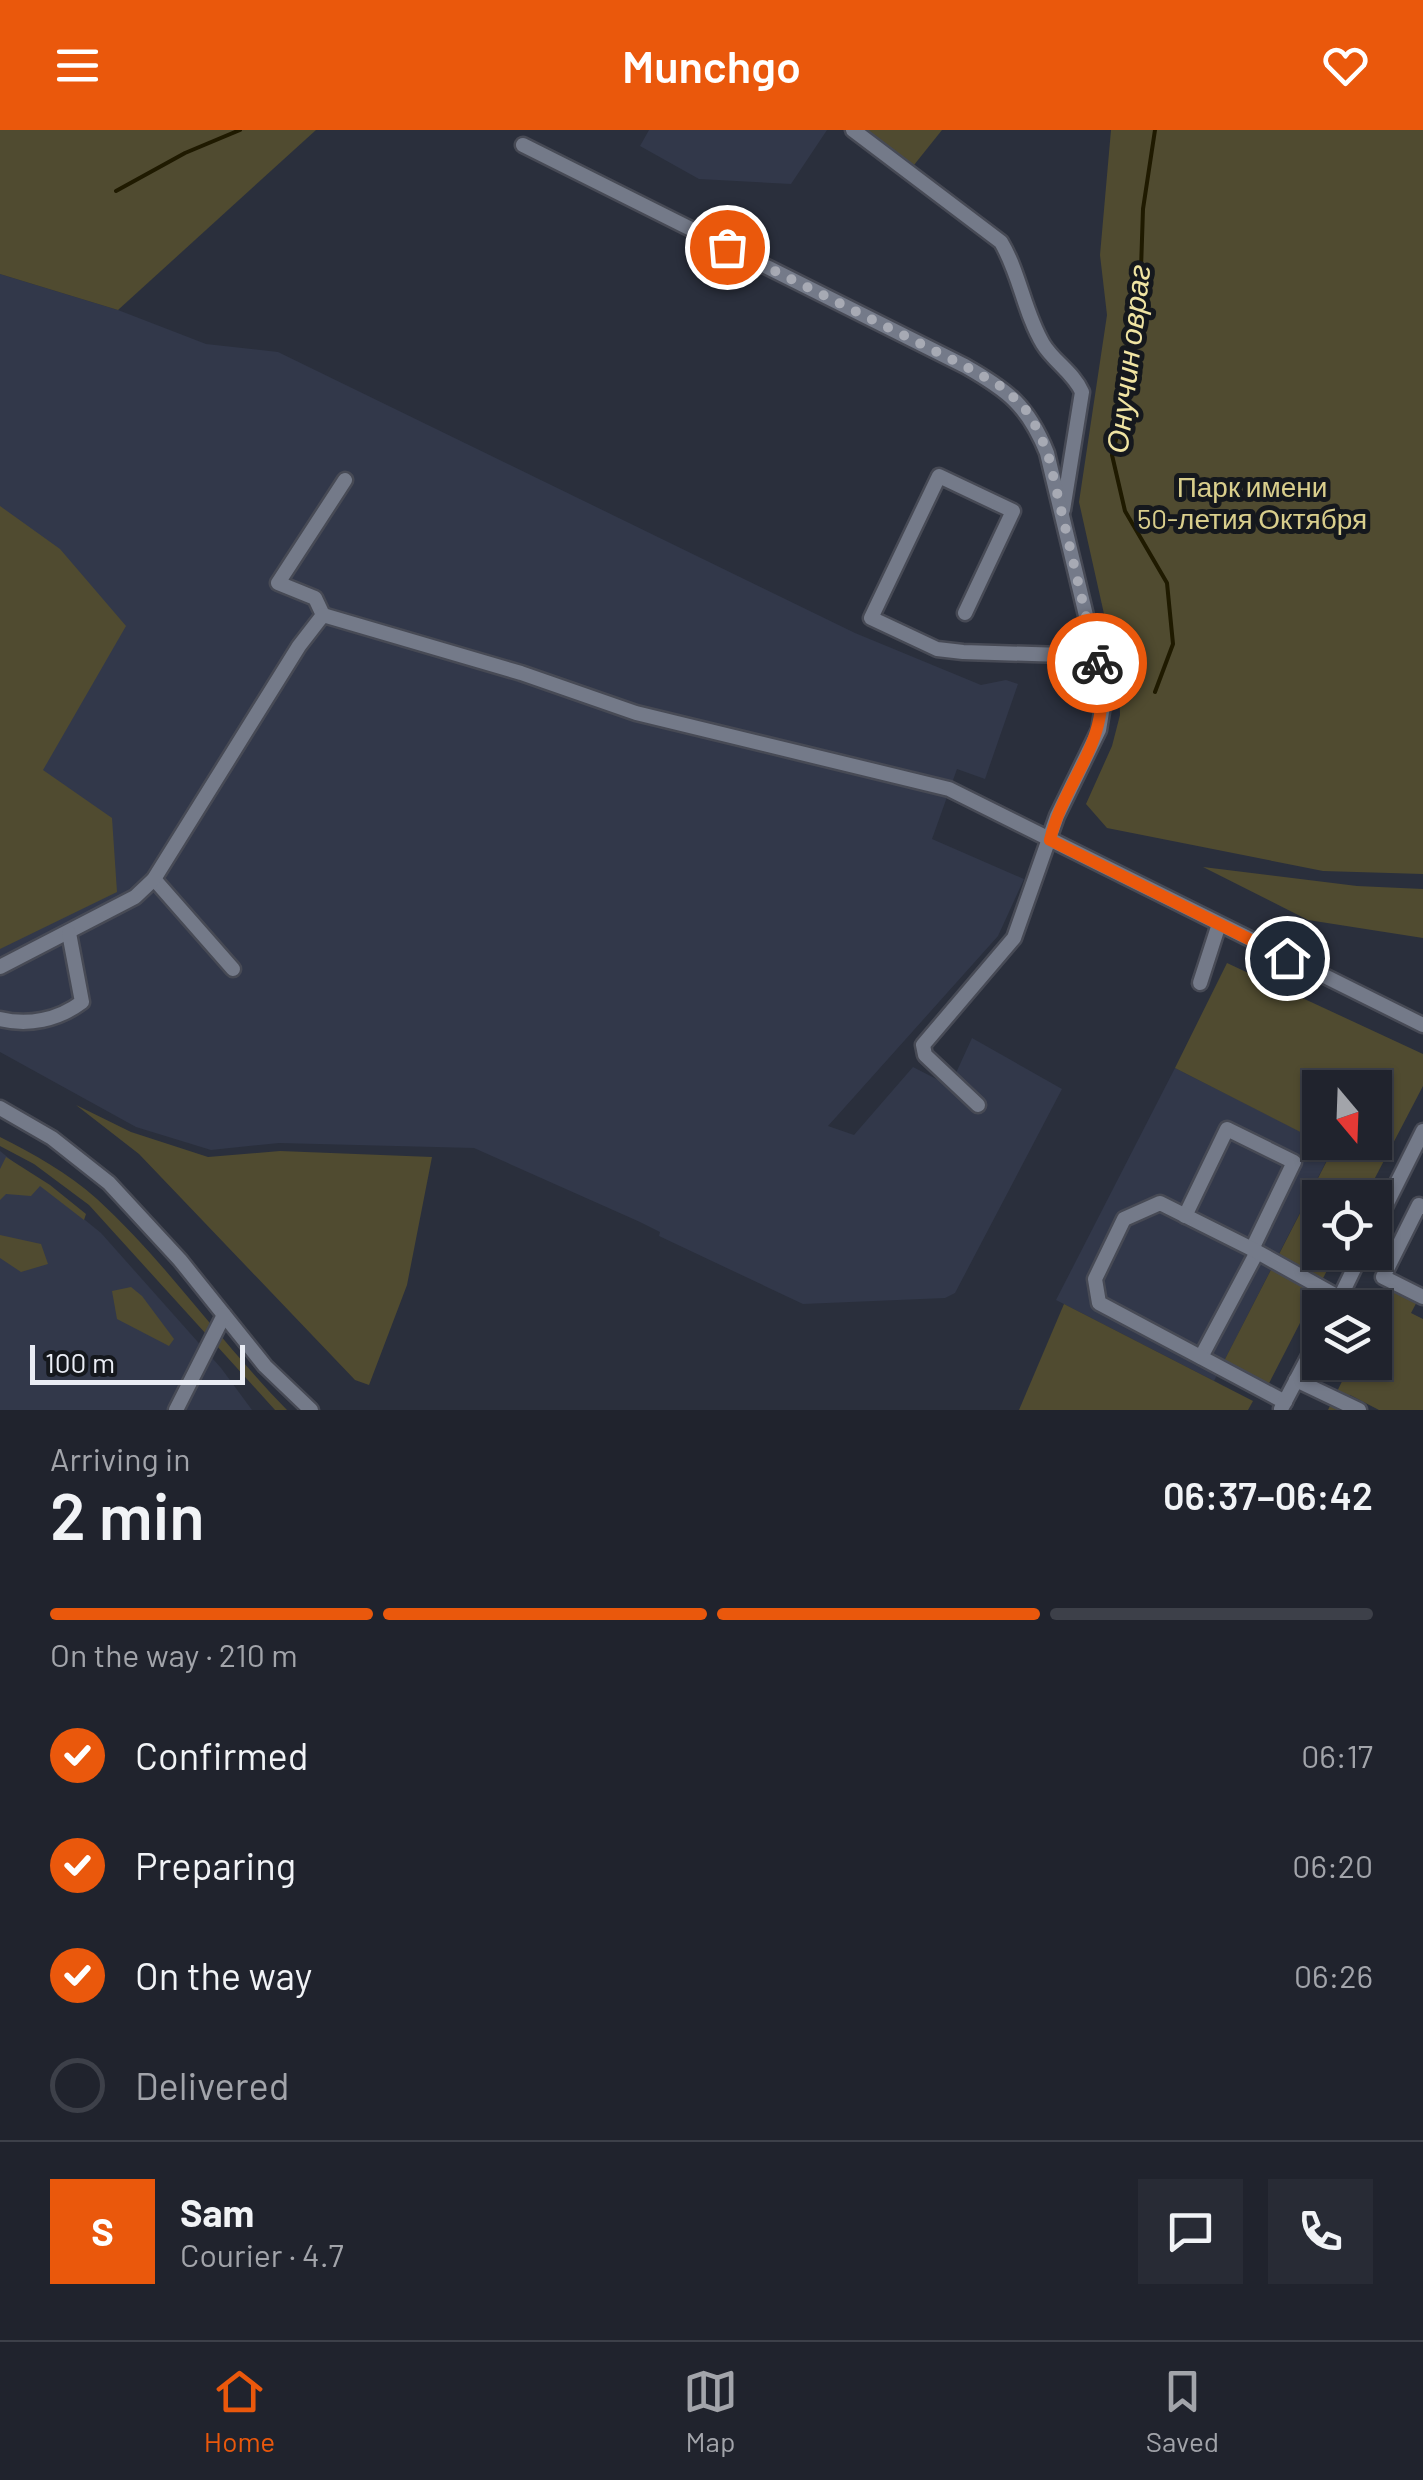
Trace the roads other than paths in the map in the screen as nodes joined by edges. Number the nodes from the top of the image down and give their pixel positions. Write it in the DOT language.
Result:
graph roads {
  1 [pos="853,130"];
  2 [pos="522,145"];
  3 [pos="345,480"];
  4 [pos="1062,515"];
  5 [pos="965,613"];
  6 [pos="324,615"];
  7 [pos="1096,656"];
  8 [pos="1050,840"];
  9 [pos="154,879"];
  10 [pos="1219,924"];
  11 [pos="70,933"];
  12 [pos="0,967"];
  13 [pos="232,969"];
  14 [pos="1200,983"];
  15 [pos="0,1019"];
  16 [pos="1423,1025"];
  17 [pos="978,1105"];
  18 [pos="0,1108"];
  19 [pos="1423,1131"];
  20 [pos="1392,1193"];
  21 [pos="1423,1208"];
  22 [pos="1185,1216"];
  23 [pos="1255,1251"];
  24 [pos="1316,1290"];
  25 [pos="1423,1297"];
  26 [pos="224,1315"];
  27 [pos="1201,1357"];
  28 [pos="1302,1369"];
  29 [pos="1296,1380"];
  30 [pos="1282,1406"];
  31 [pos="176,1410"];
  32 [pos="312,1410"];
  33 [pos="1359,1410"];
  1 -- 4 [label="street"];
  2 -- 4 [label="street"];
  3 -- 6 [label="street"];
  4 -- 7 [label="street"];
  5 -- 7 [label="street"];
  6 -- 8 [label="street"];
  6 -- 9 [label="street"];
  7 -- 8 [label="street"];
  8 -- 10 [label="street"];
  8 -- 17 [label="street"];
  9 -- 11 [label="street"];
  9 -- 13 [label="street"];
  10 -- 14 [label="street"];
  10 -- 16 [label="street"];
  11 -- 12 [label="street"];
  11 -- 15 [label="street"];
  18 -- 26 [label="street"];
  19 -- 20 [label="street"];
  21 -- 25 [label="street"];
  22 -- 23 [label="street"];
  22 -- 23 [label="street"];
  22 -- 27 [label="street"];
  23 -- 24 [label="street"];
  23 -- 27 [label="street"];
  26 -- 31 [label="street"];
  26 -- 32 [label="street"];
  27 -- 30 [label="street"];
  28 -- 29 [label="street"];
  29 -- 30 [label="street"];
  29 -- 33 [label="street"];
}
